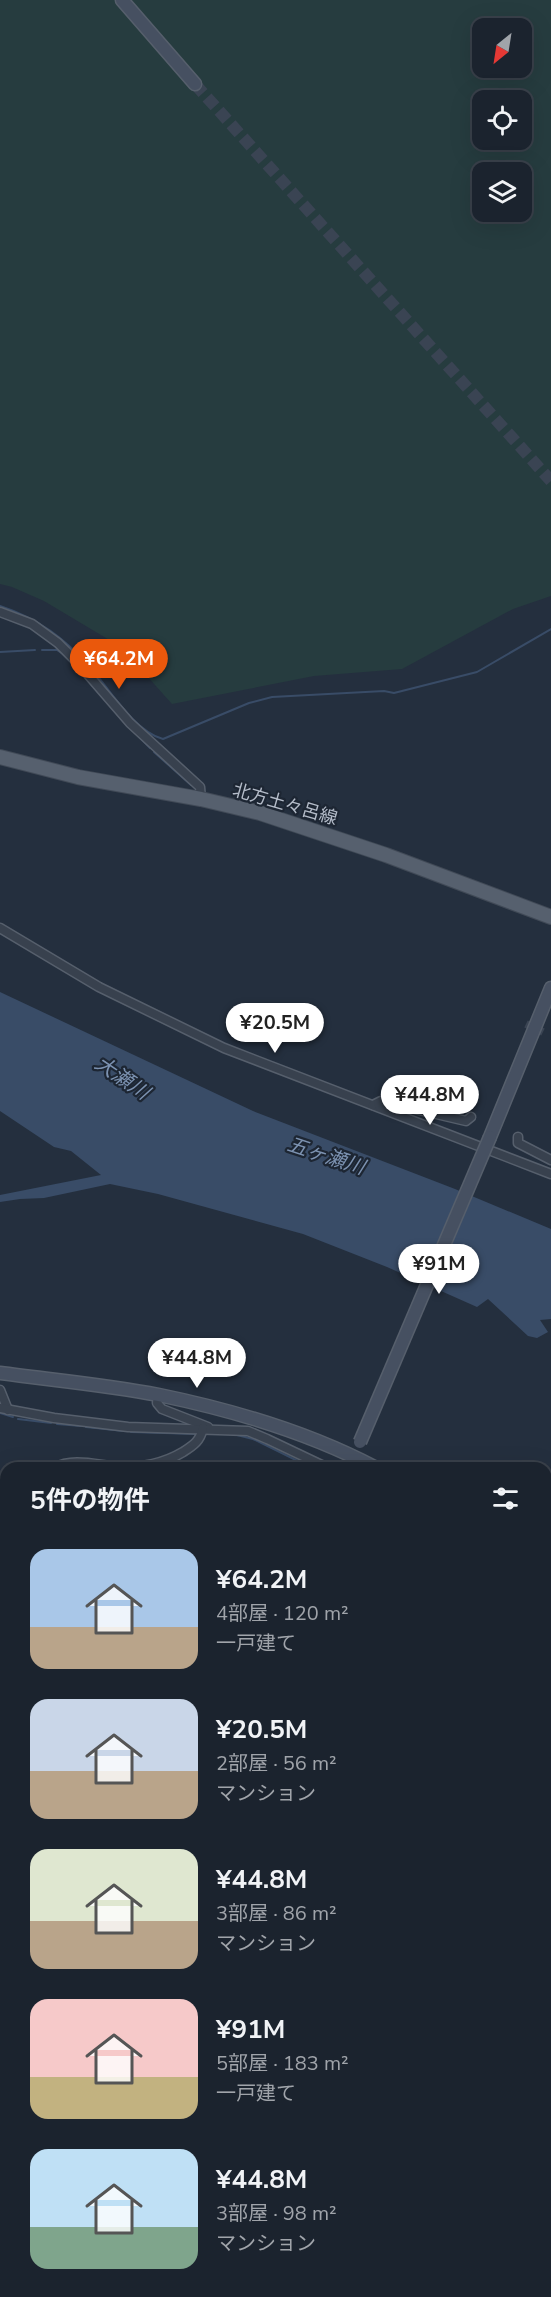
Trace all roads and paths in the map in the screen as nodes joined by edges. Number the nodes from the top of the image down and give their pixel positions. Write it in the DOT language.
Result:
graph roads {
  1 [pos="122,0"];
  2 [pos="195,84"];
  3 [pos="0,612"];
  4 [pos="0,757"];
  5 [pos="201,799"];
  6 [pos="551,917"];
  7 [pos="0,928"];
  8 [pos="551,988"];
  9 [pos="373,1105"];
  10 [pos="471,1117"];
  11 [pos="518,1137"];
  12 [pos="551,1160"];
  13 [pos="551,1174"];
  14 [pos="0,1373"];
  15 [pos="0,1390"];
  16 [pos="158,1395"];
  17 [pos="4,1409"];
  18 [pos="207,1428"];
  19 [pos="162,1462"];
  20 [pos="316,1462"];
  21 [pos="349,1462"];
  22 [pos="351,1462"];
  1 -- 2 [label="street"];
  3 -- 5 [label="street"];
  4 -- 5 [label="main road, 北方土々呂線"];
  5 -- 6 [label="main road, 北方土々呂線"];
  7 -- 9 [label="street"];
  8 -- 22 [label="street, bridge"];
  9 -- 10 [label="street"];
  9 -- 13 [label="street"];
  11 -- 12 [label="street"];
  14 -- 16 [label="street"];
  15 -- 17 [label="street"];
  16 -- 18 [label="street"];
  16 -- 21 [label="street"];
  17 -- 18 [label="street"];
  18 -- 19 [label="street"];
  18 -- 20 [label="street"];
}
